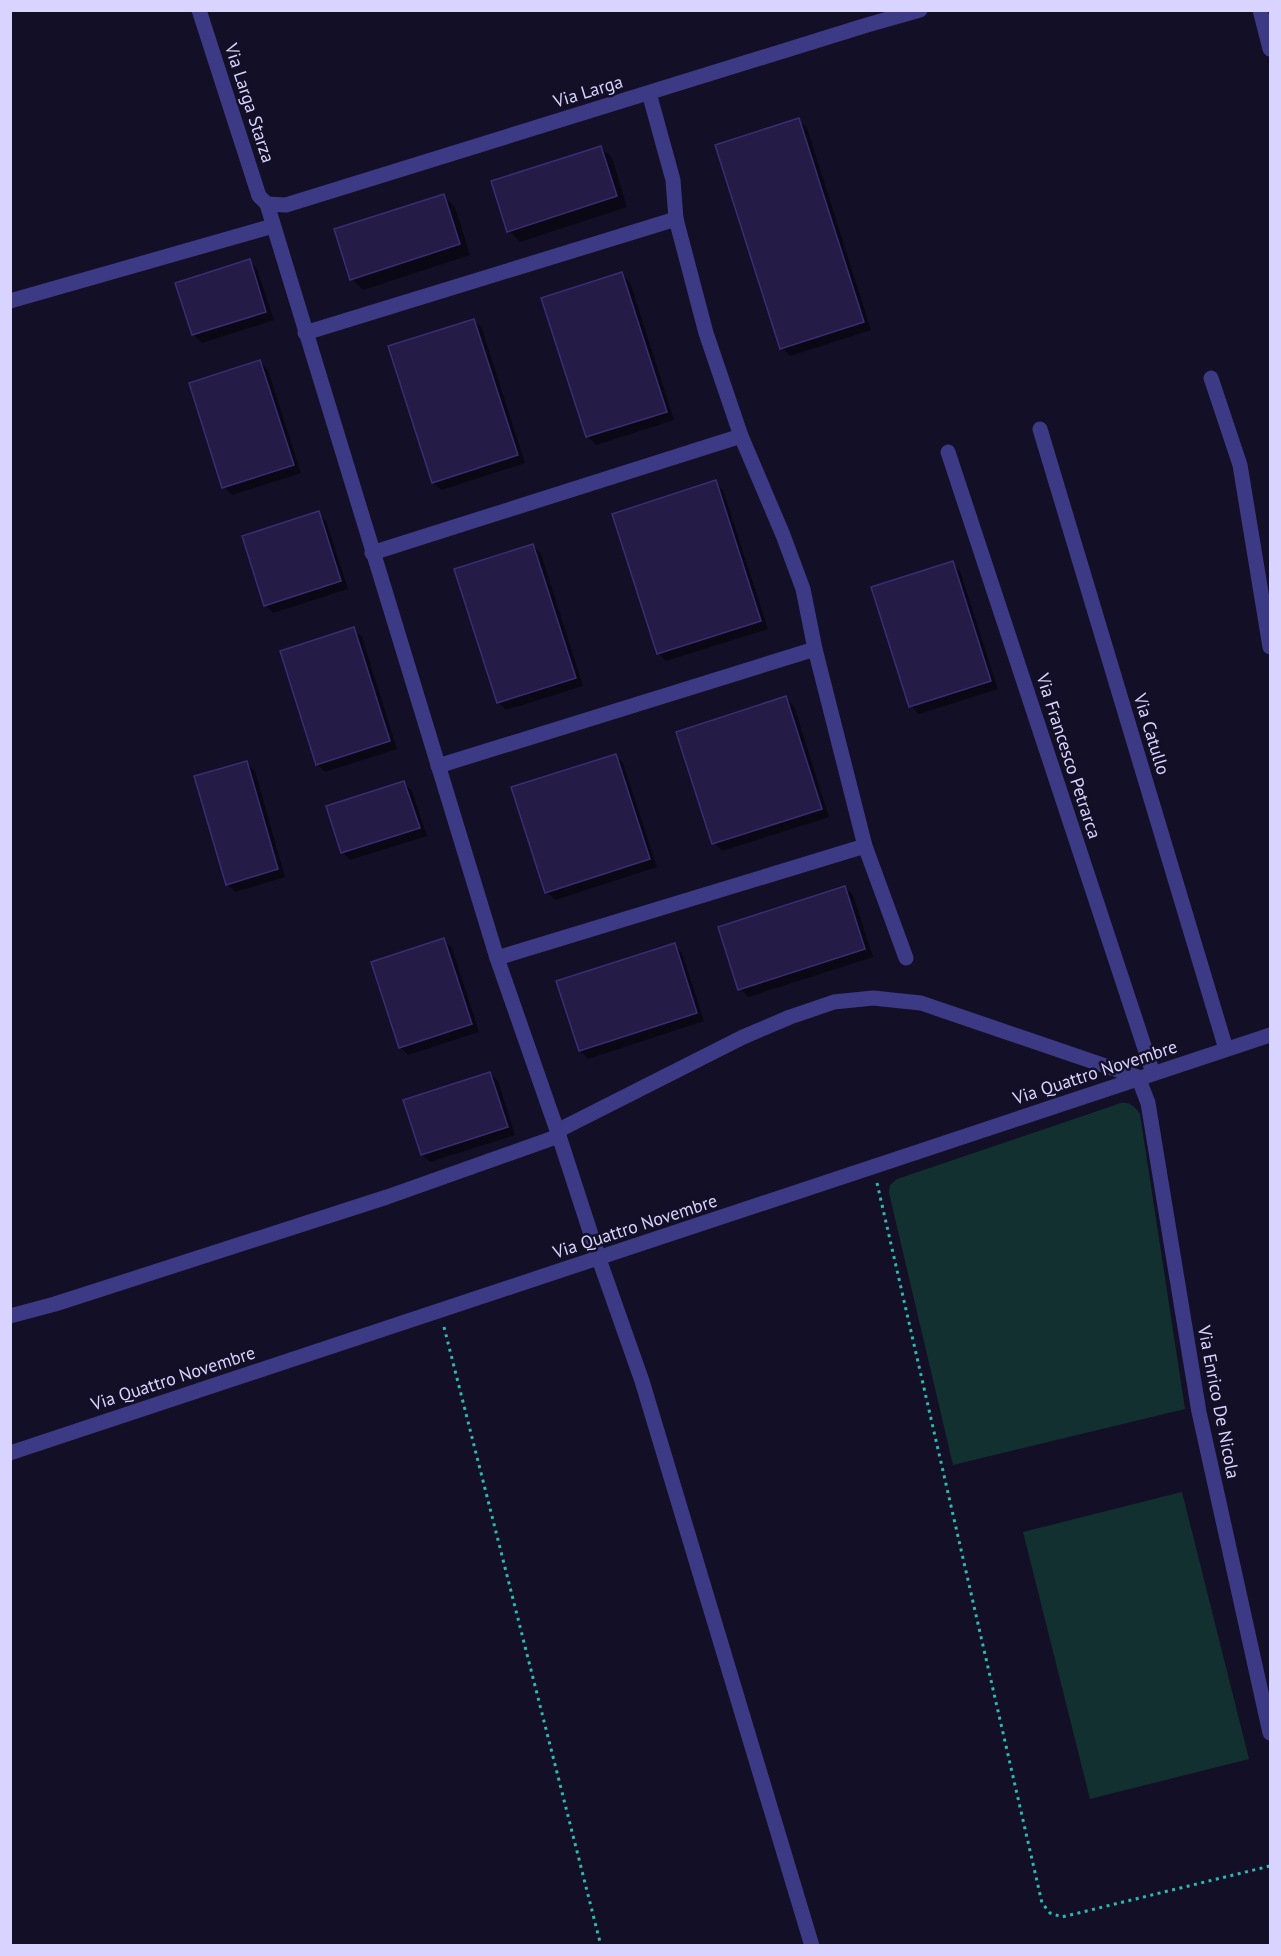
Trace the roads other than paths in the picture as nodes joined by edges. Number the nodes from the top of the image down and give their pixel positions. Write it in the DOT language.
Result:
graph roads {
  1 [pos="200,10"];
  2 [pos="920,10"];
  3 [pos="1260,10"];
  4 [pos="1270,49"];
  5 [pos="649,93"];
  6 [pos="267,204"];
  7 [pos="676,219"];
  8 [pos="273,226"];
  9 [pos="10,301"];
  10 [pos="305,333"];
  11 [pos="1211,378"];
  12 [pos="1040,429"];
  13 [pos="741,436"];
  14 [pos="948,452"];
  15 [pos="372,553"];
  16 [pos="1270,647"];
  17 [pos="815,649"];
  18 [pos="438,766"];
  19 [pos="865,846"];
  20 [pos="497,958"];
  21 [pos="906,958"];
  22 [pos="1270,1035"];
  23 [pos="1226,1049"];
  24 [pos="1146,1075"];
  25 [pos="558,1133"];
  26 [pos="599,1259"];
  27 [pos="10,1316"];
  28 [pos="10,1453"];
  29 [pos="1270,1733"];
  30 [pos="812,1946"];
  1 -- 6 [label="street, Via Larga Starza"];
  2 -- 5 [label="street, Via Larga"];
  3 -- 4 [label="street"];
  5 -- 6 [label="street, Via Larga"];
  5 -- 7 [label="street"];
  6 -- 8 [label="street, Via Larga Starza"];
  7 -- 10 [label="street"];
  7 -- 13 [label="street"];
  8 -- 9 [label="street"];
  8 -- 10 [label="street, Via Larga Starza"];
  10 -- 15 [label="street, Via Larga Starza"];
  11 -- 16 [label="street"];
  12 -- 23 [label="street, Via Catullo"];
  13 -- 15 [label="street"];
  13 -- 17 [label="street"];
  14 -- 24 [label="street, Via Francesco Petrarca"];
  15 -- 18 [label="street, Via Larga Starza"];
  17 -- 18 [label="street"];
  17 -- 19 [label="street"];
  18 -- 20 [label="street, Via Larga Starza"];
  19 -- 20 [label="street"];
  19 -- 21 [label="street"];
  20 -- 25 [label="street, Via Larga Starza"];
  22 -- 23 [label="street, Via Quattro Novembre"];
  23 -- 24 [label="street, Via Quattro Novembre"];
  24 -- 25 [label="street"];
  24 -- 26 [label="street, Via Quattro Novembre"];
  24 -- 29 [label="street, Via Enrico De Nicola"];
  25 -- 26 [label="street, Via Larga Starza"];
  25 -- 27 [label="street"];
  26 -- 28 [label="street, Via Quattro Novembre"];
  26 -- 30 [label="street, Via Larga Starza"];
}
